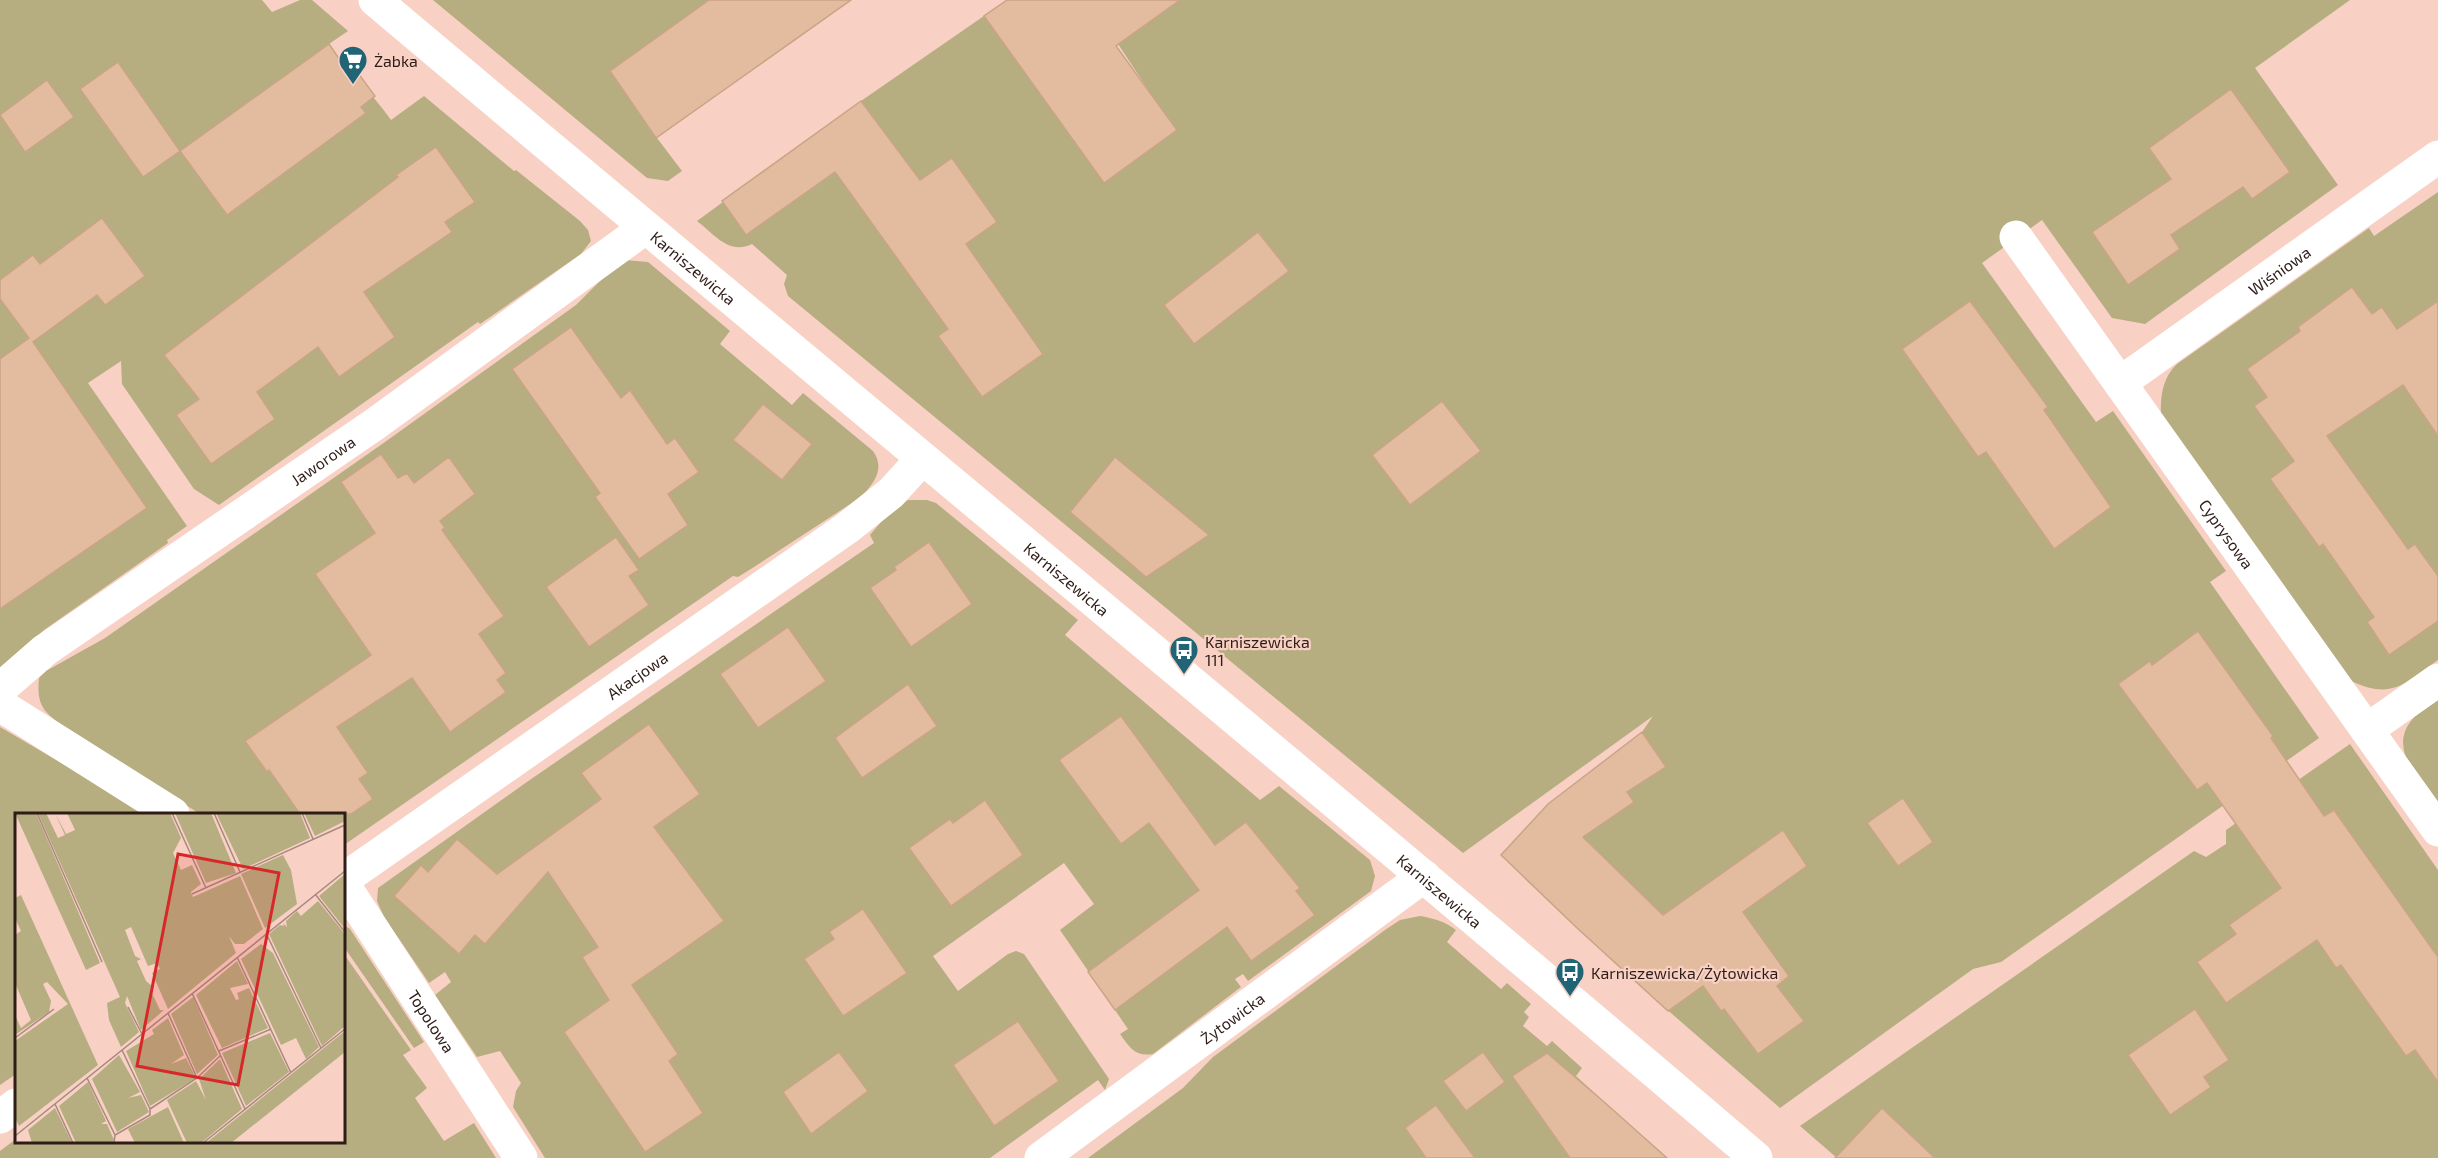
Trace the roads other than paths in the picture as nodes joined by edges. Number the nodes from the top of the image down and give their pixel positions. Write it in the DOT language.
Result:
graph roads {
  1 [pos="375,0"];
  2 [pos="2438,157"];
  3 [pos="645,228"];
  4 [pos="2016,237"];
  5 [pos="2120,383"];
  6 [pos="922,459"];
  7 [pos="2438,680"];
  8 [pos="0,689"];
  9 [pos="0,705"];
  10 [pos="2367,730"];
  11 [pos="171,813"];
  12 [pos="2438,830"];
  13 [pos="1424,876"];
  14 [pos="345,878"];
  15 [pos="345,887"];
  16 [pos="15,1106"];
  17 [pos="0,1117"];
  18 [pos="1746,1155"];
  19 [pos="521,1158"];
  20 [pos="1041,1158"];
  1 -- 3 [label="street, Karniszewicka"];
  2 -- 5 [label="street, Wiśniowa"];
  3 -- 6 [label="street, Karniszewicka"];
  3 -- 8 [label="street, Jaworowa"];
  4 -- 5 [label="street, Cyprysowa"];
  5 -- 10 [label="street, Cyprysowa"];
  6 -- 13 [label="street, Karniszewicka"];
  6 -- 14 [label="street, Akacjowa"];
  7 -- 10 [label="street"];
  9 -- 11 [label="street"];
  10 -- 12 [label="street, Cyprysowa"];
  13 -- 18 [label="street, Karniszewicka"];
  13 -- 20 [label="street, Żytowicka"];
  15 -- 19 [label="street, Topolowa"];
  16 -- 17 [label="street"];
}
